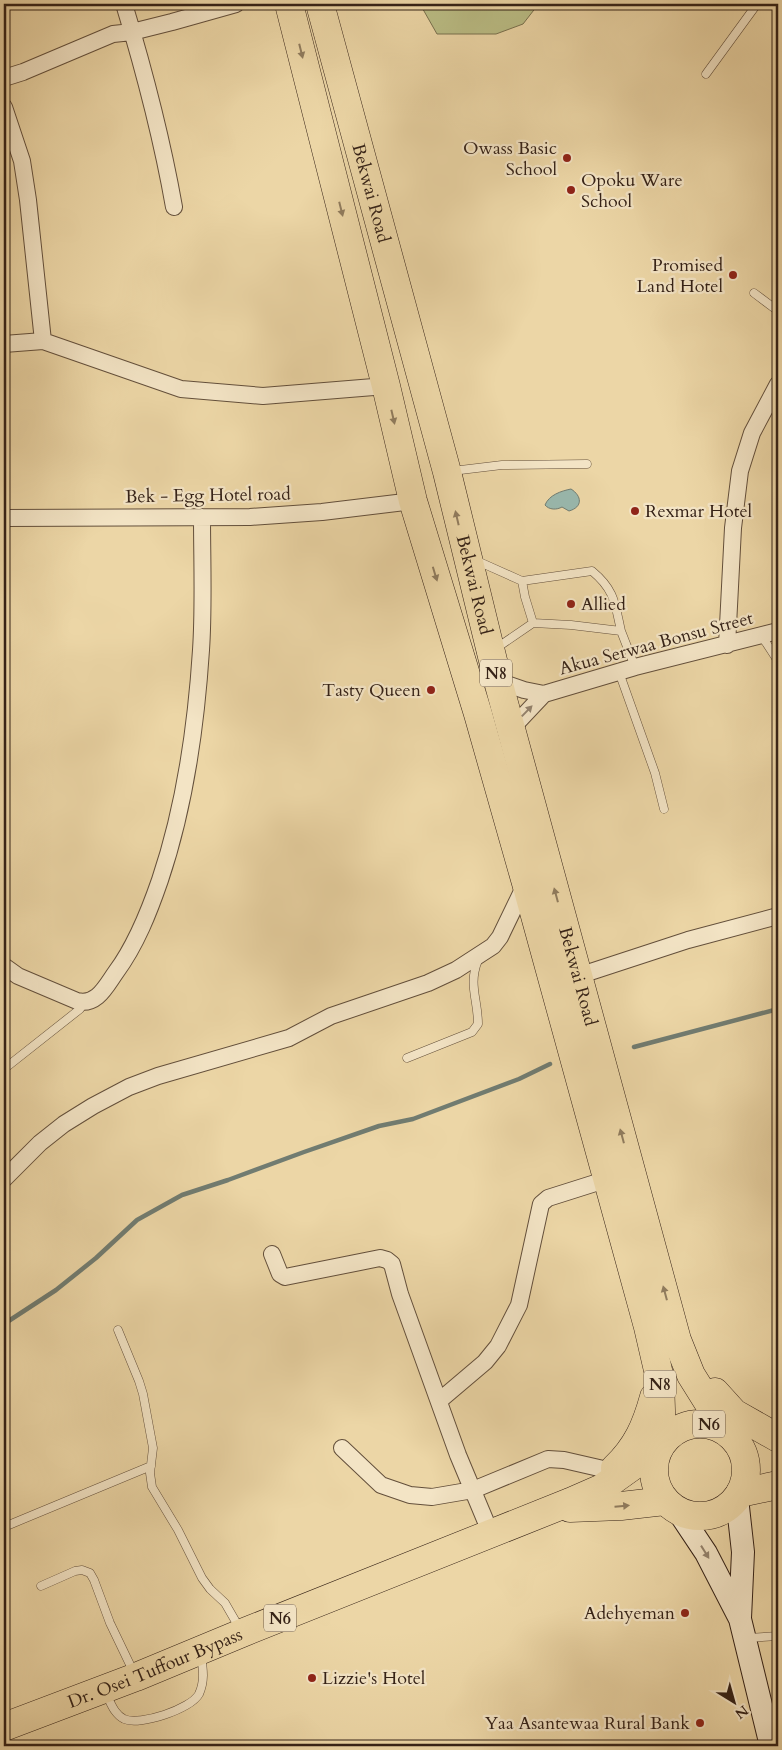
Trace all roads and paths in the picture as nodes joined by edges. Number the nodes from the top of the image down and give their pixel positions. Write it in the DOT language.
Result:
graph roads {
  1 [pos="124,4"];
  2 [pos="236,4"];
  3 [pos="289,4"];
  4 [pos="320,4"];
  5 [pos="757,4"];
  6 [pos="132,32"];
  7 [pos="706,74"];
  8 [pos="4,78"];
  9 [pos="4,107"];
  10 [pos="174,207"];
  11 [pos="754,292"];
  12 [pos="778,311"];
  13 [pos="410,337"];
  14 [pos="43,341"];
  15 [pos="4,344"];
  16 [pos="375,346"];
  17 [pos="778,384"];
  18 [pos="386,386"];
  19 [pos="587,464"];
  20 [pos="447,472"];
  21 [pos="413,501"];
  22 [pos="202,517"];
  23 [pos="4,518"];
  24 [pos="466,555"];
  25 [pos="522,581"];
  26 [pos="533,623"];
  27 [pos="621,631"];
  28 [pos="778,631"];
  29 [pos="761,636"];
  30 [pos="727,645"];
  31 [pos="491,651"];
  32 [pos="778,661"];
  33 [pos="635,667"];
  34 [pos="619,672"];
  35 [pos="498,681"];
  36 [pos="544,694"];
  37 [pos="511,728"];
  38 [pos="664,809"];
  39 [pos="526,883"];
  40 [pos="778,916"];
  41 [pos="479,955"];
  42 [pos="4,966"];
  43 [pos="578,976"];
  44 [pos="84,1002"];
  45 [pos="407,1058"];
  46 [pos="4,1068"];
  47 [pos="608,1178"];
  48 [pos="4,1180"];
  49 [pos="272,1254"];
  50 [pos="118,1330"];
  51 [pos="678,1340"];
  52 [pos="660,1379"];
  53 [pos="439,1401"];
  54 [pos="728,1432"];
  55 [pos="778,1438"];
  56 [pos="660,1445"];
  57 [pos="342,1448"];
  58 [pos="778,1450"];
  59 [pos="151,1466"];
  60 [pos="612,1471"];
  61 [pos="778,1485"];
  62 [pos="473,1490"];
  63 [pos="738,1496"];
  64 [pos="563,1505"];
  65 [pos="671,1506"];
  66 [pos="4,1527"];
  67 [pos="491,1534"];
  68 [pos="41,1586"];
  69 [pos="742,1628"];
  70 [pos="242,1633"];
  71 [pos="778,1636"];
  72 [pos="200,1651"];
  73 [pos="136,1677"];
  74 [pos="104,1690"];
  75 [pos="4,1727"];
  76 [pos="771,1746"];
  1 -- 6 [label="street"];
  2 -- 6 [label="street"];
  3 -- 16 [label="highway, Bekwai Road / N8, one-way"];
  4 -- 13 [label="highway, Bekwai Road / N8"];
  5 -- 7 [label="lane"];
  6 -- 8 [label="street"];
  6 -- 10 [label="street"];
  9 -- 14 [label="street"];
  11 -- 12 [label="lane"];
  13 -- 16 [label="highway"];
  13 -- 20 [label="highway, Bekwai Road / N8"];
  14 -- 15 [label="street"];
  14 -- 18 [label="street"];
  16 -- 18 [label="highway, Bekwai Road / N8"];
  17 -- 30 [label="street"];
  18 -- 21 [label="highway, Bekwai Road / N8, one-way"];
  19 -- 20 [label="lane"];
  24 -- 20 [label="highway, Bekwai Road / N8, one-way"];
  21 -- 22 [label="street, Bek - Egg Hotel road"];
  21 -- 39 [label="highway, Bekwai Road / N8, one-way"];
  22 -- 23 [label="street, Bek - Egg Hotel road"];
  22 -- 44 [label="street"];
  24 -- 25 [label="lane"];
  24 -- 31 [label="highway, Bekwai Road / N8"];
  25 -- 26 [label="lane"];
  25 -- 27 [label="lane"];
  26 -- 27 [label="lane"];
  26 -- 31 [label="lane"];
  27 -- 33 [label="lane"];
  28 -- 29 [label="street, Akua Serwaa Bonsu Street"];
  29 -- 30 [label="street, Akua Serwaa Bonsu Street"];
  29 -- 32 [label="lane"];
  30 -- 33 [label="street, Akua Serwaa Bonsu Street"];
  31 -- 35 [label="highway, Bekwai Road / N8"];
  33 -- 34 [label="street, Akua Serwaa Bonsu Street"];
  34 -- 36 [label="street, Akua Serwaa Bonsu Street"];
  34 -- 38 [label="lane"];
  35 -- 36 [label="street"];
  35 -- 37 [label="highway, Bekwai Road / N8"];
  37 -- 36 [label="street, one-way"];
  43 -- 37 [label="highway, Bekwai Road / N8, one-way"];
  39 -- 41 [label="street"];
  39 -- 47 [label="highway, Bekwai Road / N8"];
  40 -- 43 [label="street"];
  41 -- 45 [label="lane"];
  41 -- 48 [label="street"];
  42 -- 44 [label="street"];
  51 -- 43 [label="highway, Bekwai Road / N8, one-way"];
  44 -- 46 [label="lane"];
  47 -- 52 [label="highway, Bekwai Road / N8"];
  47 -- 53 [label="street"];
  49 -- 53 [label="street"];
  50 -- 59 [label="lane"];
  51 -- 54 [label="highway, N8"];
  51 -- 55 [label="highway"];
  52 -- 56 [label="highway, N8"];
  52 -- 60 [label="highway"];
  53 -- 62 [label="street"];
  54 -- 56 [label="highway, N6"];
  54 -- 58 [label="highway, N6"];
  54 -- 63 [label="highway, N6"];
  56 -- 64 [label="highway, Dr. Osei Tuffour Bypass / N6"];
  56 -- 65 [label="highway"];
  57 -- 62 [label="street"];
  59 -- 66 [label="lane"];
  59 -- 70 [label="lane"];
  60 -- 62 [label="street"];
  60 -- 64 [label="highway"];
  61 -- 63 [label="highway, N6"];
  62 -- 67 [label="street"];
  63 -- 65 [label="highway, N6"];
  63 -- 69 [label="main road"];
  64 -- 65 [label="highway, Dr. Osei Tuffour Bypass / N6, one-way"];
  64 -- 67 [label="highway, Dr. Osei Tuffour Bypass / N6"];
  65 -- 69 [label="main road, one-way"];
  67 -- 70 [label="highway, Dr. Osei Tuffour Bypass / N6"];
  68 -- 73 [label="lane"];
  69 -- 71 [label="lane"];
  69 -- 76 [label="main road"];
  70 -- 72 [label="highway, Dr. Osei Tuffour Bypass / N6"];
  72 -- 73 [label="highway, Dr. Osei Tuffour Bypass / N6"];
  72 -- 74 [label="lane"];
  73 -- 74 [label="highway, Dr. Osei Tuffour Bypass / N6"];
  74 -- 75 [label="highway, Dr. Osei Tuffour Bypass / N6"];
}
